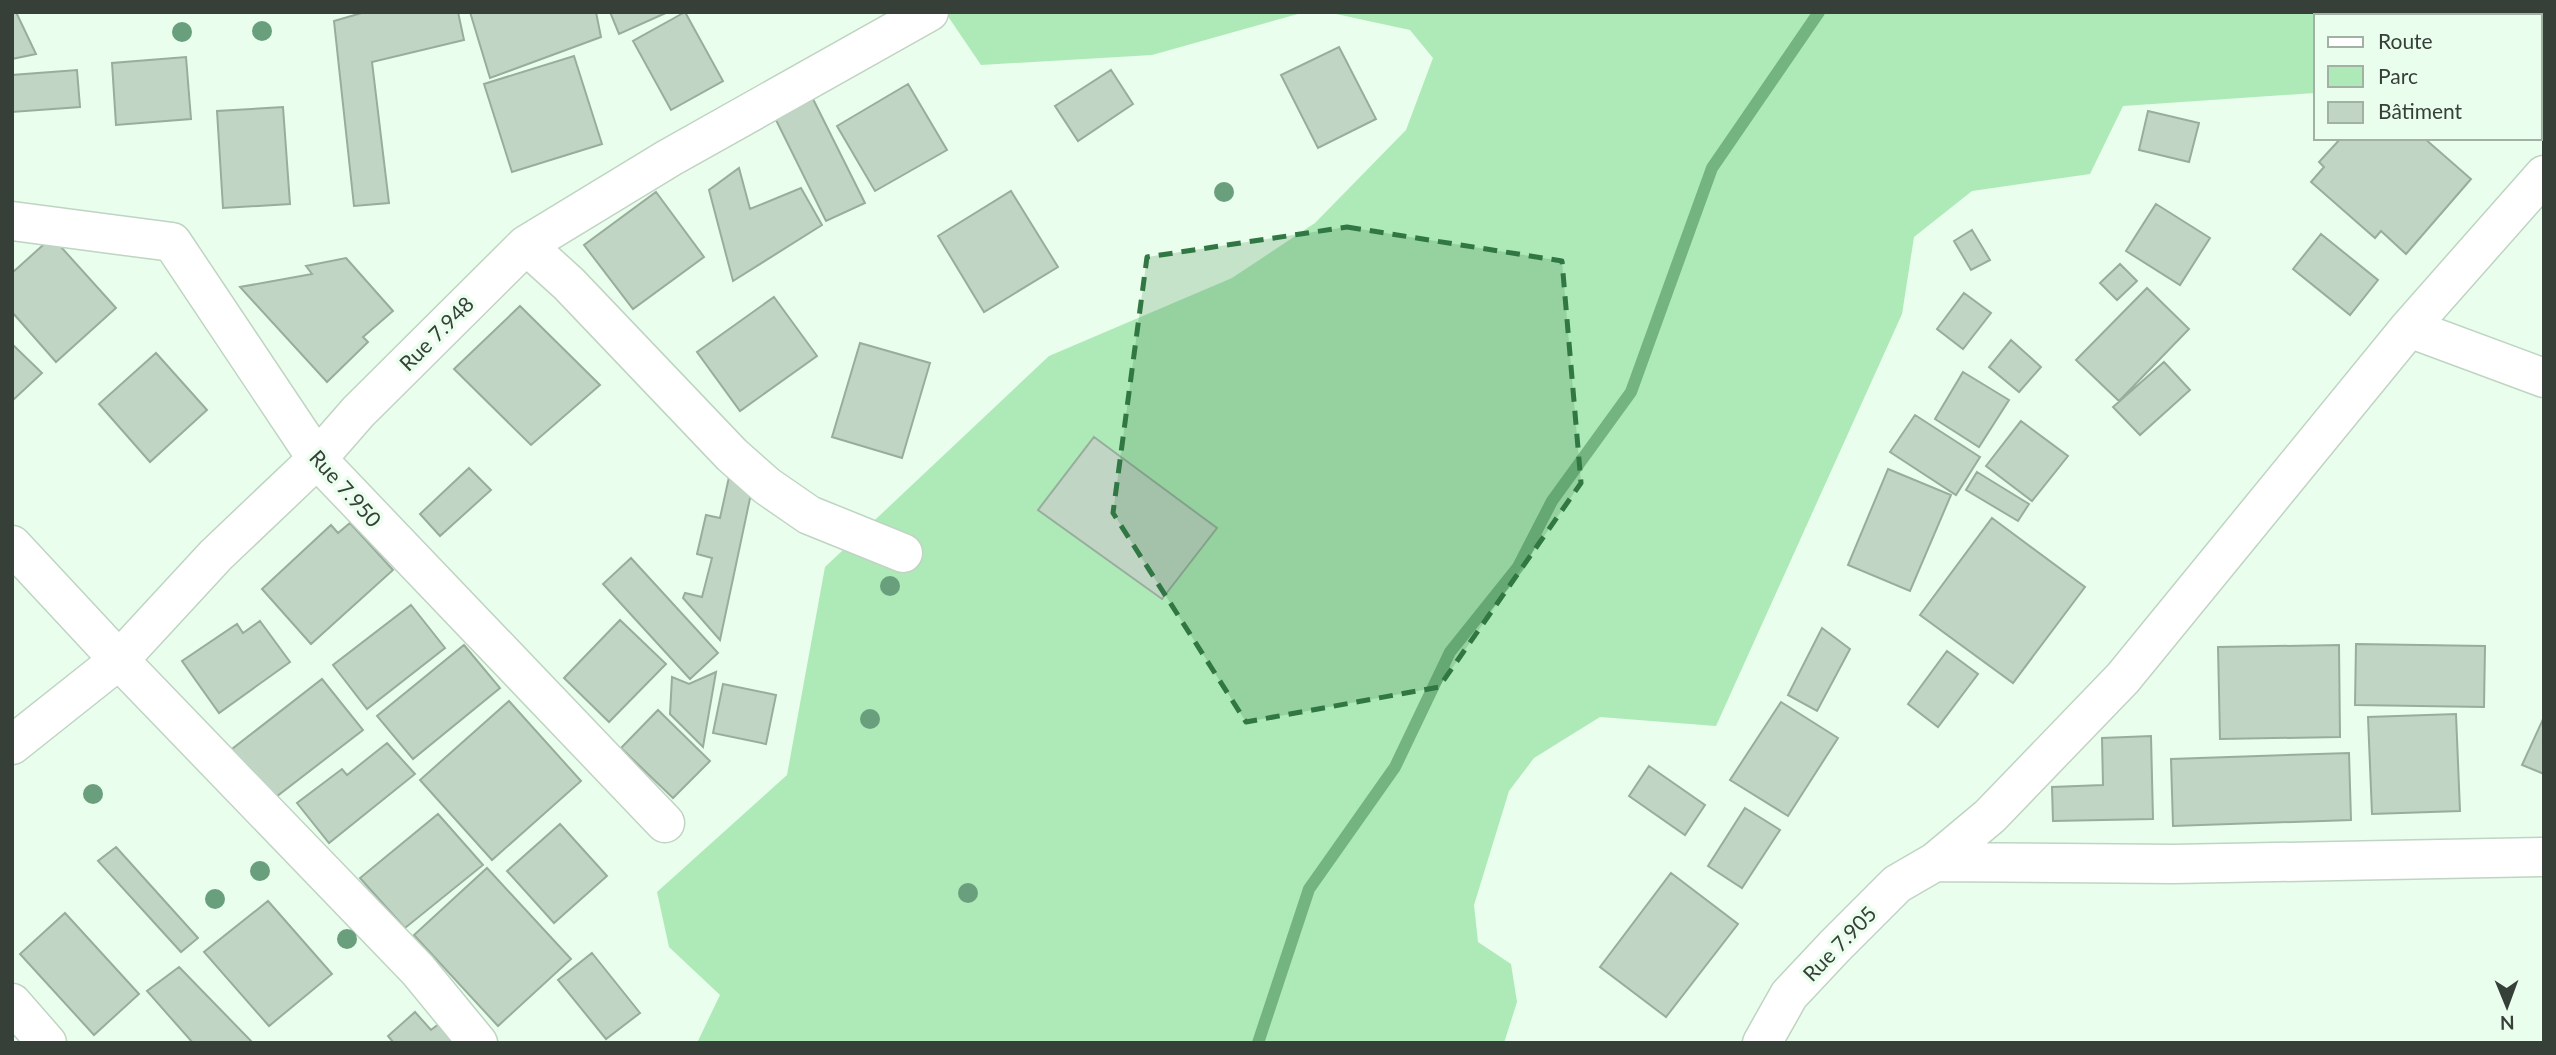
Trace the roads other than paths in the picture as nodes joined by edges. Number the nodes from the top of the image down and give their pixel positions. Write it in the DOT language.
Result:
graph roads {
  1 [pos="929,12"];
  2 [pos="2544,175"];
  3 [pos="12,221"];
  4 [pos="526,245"];
  5 [pos="2409,328"];
  6 [pos="2544,379"];
  7 [pos="317,459"];
  8 [pos="12,545"];
  9 [pos="903,553"];
  10 [pos="119,660"];
  11 [pos="12,745"];
  12 [pos="665,823"];
  13 [pos="2544,857"];
  14 [pos="1935,862"];
  15 [pos="12,1003"];
  16 [pos="47,1043"];
  17 [pos="478,1043"];
  18 [pos="1762,1043"];
  1 -- 4 [label="street, Rue 7.948"];
  2 -- 5 [label="street, Rue 7.905"];
  3 -- 7 [label="street, Rue 7.950"];
  4 -- 7 [label="street, Rue 7.948"];
  4 -- 9 [label="street"];
  5 -- 6 [label="street"];
  5 -- 14 [label="street, Rue 7.905"];
  7 -- 10 [label="street, Rue 7.948"];
  7 -- 12 [label="street, Rue 7.950"];
  8 -- 10 [label="street"];
  10 -- 11 [label="street, Rue 7.948"];
  10 -- 17 [label="street"];
  13 -- 14 [label="street"];
  14 -- 18 [label="street, Rue 7.905"];
  15 -- 16 [label="street"];
}
